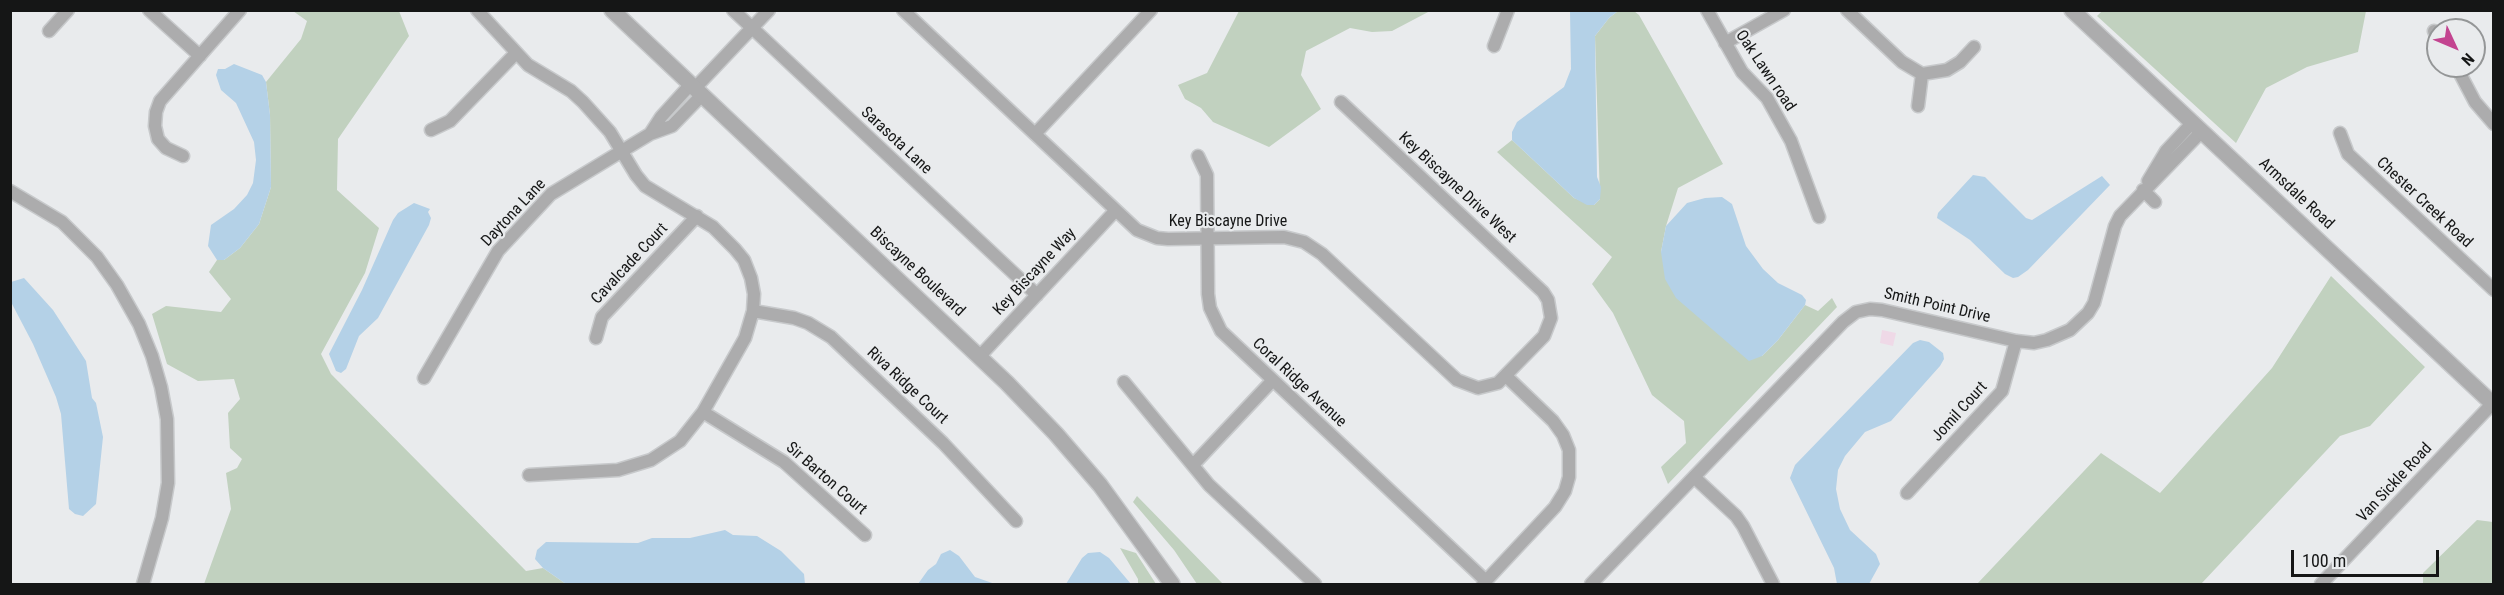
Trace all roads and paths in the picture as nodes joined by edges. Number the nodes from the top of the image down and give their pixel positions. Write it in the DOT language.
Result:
graph roads {
  1 [pos="68,10"];
  2 [pos="149,10"];
  3 [pos="240,10"];
  4 [pos="477,10"];
  5 [pos="612,10"];
  6 [pos="733,10"];
  7 [pos="769,10"];
  8 [pos="903,10"];
  9 [pos="1151,10"];
  10 [pos="1508,10"];
  11 [pos="1707,10"];
  12 [pos="1784,10"];
  13 [pos="1847,10"];
  14 [pos="2072,10"];
  15 [pos="752,28"];
  16 [pos="49,31"];
  17 [pos="1725,43"];
  18 [pos="1494,46"];
  19 [pos="1974,47"];
  20 [pos="516,53"];
  21 [pos="200,56"];
  22 [pos="1922,74"];
  23 [pos="2462,78"];
  24 [pos="696,89"];
  25 [pos="1341,102"];
  26 [pos="1918,106"];
  27 [pos="2493,124"];
  28 [pos="2197,126"];
  29 [pos="431,130"];
  30 [pos="2340,133"];
  31 [pos="1035,134"];
  32 [pos="622,151"];
  33 [pos="183,156"];
  34 [pos="1198,156"];
  35 [pos="2143,190"];
  36 [pos="10,191"];
  37 [pos="2155,202"];
  38 [pos="1115,211"];
  39 [pos="697,216"];
  40 [pos="1819,218"];
  41 [pos="1208,238"];
  42 [pos="2493,290"];
  43 [pos="1036,295"];
  44 [pos="753,311"];
  45 [pos="596,338"];
  46 [pos="2016,341"];
  47 [pos="980,356"];
  48 [pos="1506,376"];
  49 [pos="424,378"];
  50 [pos="1272,381"];
  51 [pos="1124,382"];
  52 [pos="2493,404"];
  53 [pos="703,412"];
  54 [pos="1192,465"];
  55 [pos="530,475"];
  56 [pos="1694,477"];
  57 [pos="1907,493"];
  58 [pos="1016,521"];
  59 [pos="865,535"];
  60 [pos="1485,583"];
  61 [pos="143,585"];
  62 [pos="1172,585"];
  63 [pos="1315,585"];
  64 [pos="1591,585"];
  65 [pos="1773,585"];
  66 [pos="2321,585"];
  1 -- 16 [label="street"];
  2 -- 21 [label="street"];
  3 -- 21 [label="street"];
  4 -- 20 [label="street"];
  5 -- 24 [label="street, Biscayne Boulevard"];
  6 -- 15 [label="street, Sarasota Lane"];
  7 -- 15 [label="street"];
  8 -- 31 [label="street, Key Biscayne Drive"];
  9 -- 31 [label="street"];
  10 -- 18 [label="street"];
  11 -- 17 [label="street, Oak Lawn road"];
  12 -- 17 [label="street"];
  13 -- 22 [label="street"];
  14 -- 28 [label="street, Armsdale Road"];
  15 -- 24 [label="street"];
  15 -- 43 [label="street, Sarasota Lane"];
  17 -- 40 [label="street, Oak Lawn road"];
  19 -- 22 [label="street"];
  20 -- 29 [label="street"];
  20 -- 32 [label="street"];
  21 -- 33 [label="street"];
  22 -- 26 [label="street"];
  23 -- 27 [label="street"];
  24 -- 32 [label="street, Daytona Lane"];
  24 -- 47 [label="street, Biscayne Boulevard"];
  25 -- 48 [label="street, Key Biscayne Drive West"];
  28 -- 35 [label="street, Smith Point Drive"];
  28 -- 52 [label="street, Armsdale Road"];
  30 -- 42 [label="street, Chester Creek Road"];
  31 -- 38 [label="street, Key Biscayne Drive"];
  32 -- 39 [label="street"];
  32 -- 49 [label="street, Daytona Lane"];
  34 -- 41 [label="street, Coral Ridge Avenue"];
  35 -- 37 [label="street"];
  35 -- 46 [label="street, Smith Point Drive"];
  36 -- 61 [label="street"];
  38 -- 41 [label="street, Key Biscayne Drive"];
  38 -- 43 [label="street, Key Biscayne Way"];
  39 -- 44 [label="street"];
  39 -- 45 [label="street, Cavalcade Court"];
  41 -- 48 [label="street, Key Biscayne Drive"];
  41 -- 50 [label="street, Coral Ridge Avenue"];
  43 -- 47 [label="street, Key Biscayne Way"];
  44 -- 53 [label="street"];
  44 -- 58 [label="street, Riva Ridge Court"];
  46 -- 56 [label="street, Smith Point Drive"];
  46 -- 57 [label="street, Jomil Court"];
  47 -- 62 [label="street, Biscayne Boulevard"];
  48 -- 60 [label="street"];
  50 -- 54 [label="street"];
  50 -- 60 [label="street, Coral Ridge Avenue"];
  51 -- 54 [label="street"];
  52 -- 66 [label="street, Van Sickle Road"];
  53 -- 55 [label="street"];
  53 -- 59 [label="street, Sir Barton Court"];
  54 -- 63 [label="street"];
  56 -- 64 [label="street, Smith Point Drive"];
  56 -- 65 [label="street"];
}
